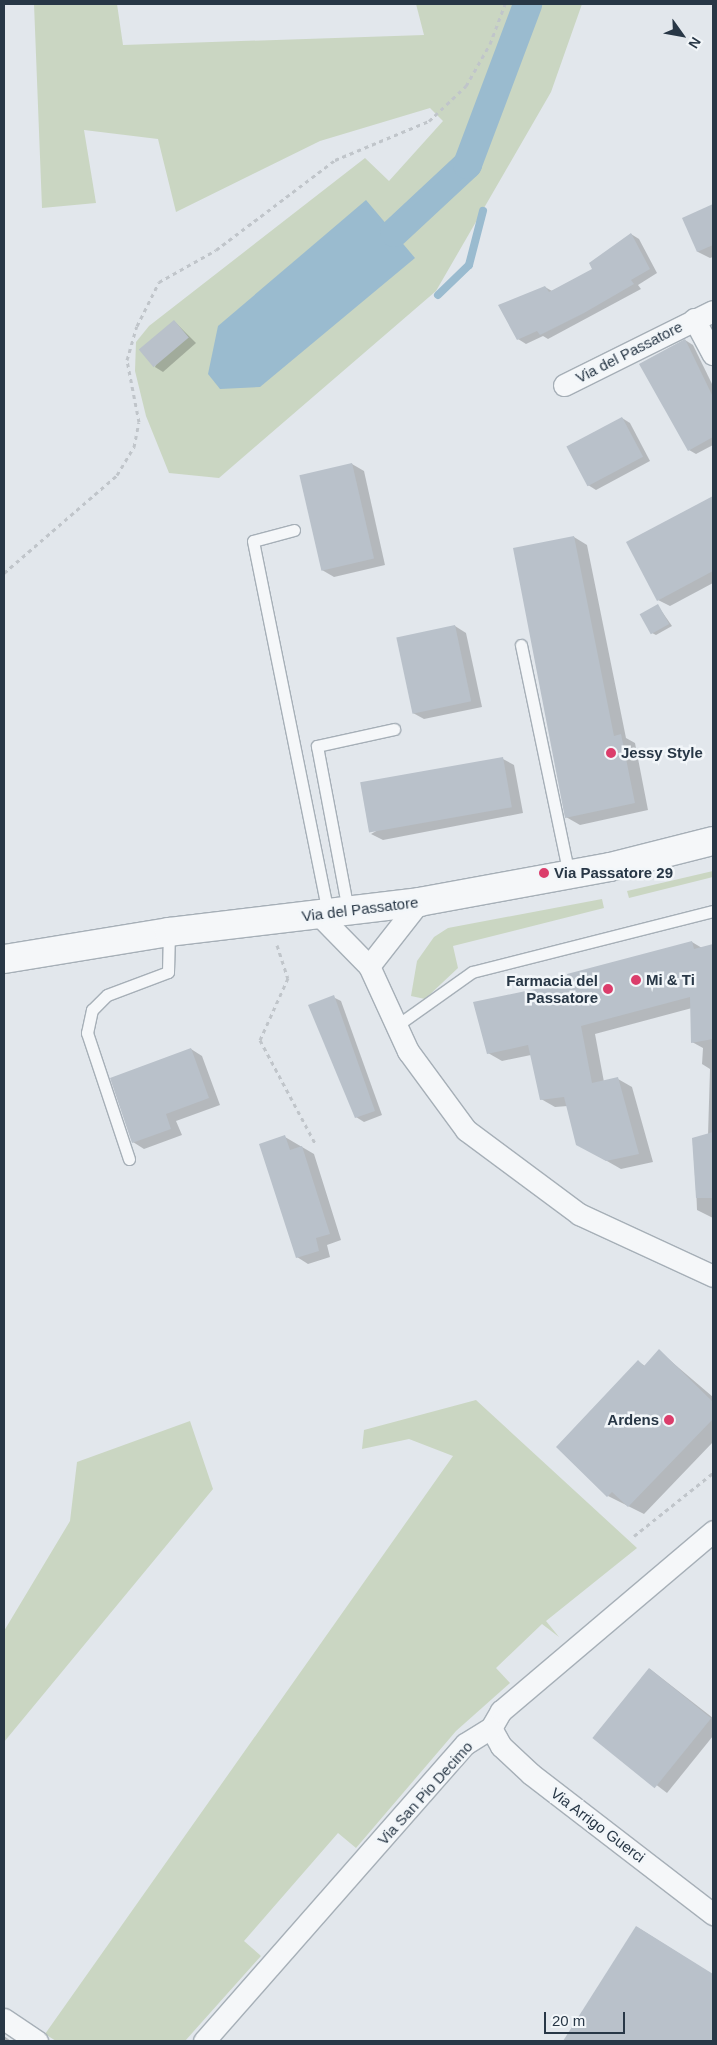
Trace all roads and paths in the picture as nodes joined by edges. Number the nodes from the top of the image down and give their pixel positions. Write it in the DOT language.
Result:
graph roads {
  1 [pos="505,4"];
  2 [pos="704,315"];
  3 [pos="713,354"];
  4 [pos="564,386"];
  5 [pos="294,530"];
  6 [pos="4,572"];
  7 [pos="521,645"];
  8 [pos="394,728"];
  9 [pos="713,841"];
  10 [pos="569,875"];
  11 [pos="419,902"];
  12 [pos="713,911"];
  13 [pos="332,913"];
  14 [pos="269,921"];
  15 [pos="169,932"];
  16 [pos="4,959"];
  17 [pos="368,966"];
  18 [pos="396,1026"];
  19 [pos="314,1143"];
  20 [pos="129,1159"];
  21 [pos="713,1276"];
  22 [pos="713,1473"];
  23 [pos="713,1531"];
  24 [pos="634,1536"];
  25 [pos="491,1728"];
  26 [pos="713,1914"];
  27 [pos="4,2020"];
  28 [pos="37,2041"];
  29 [pos="204,2041"];
  1 -- 6 [label="path"];
  2 -- 3 [label="street, Via del Passatore"];
  2 -- 4 [label="street, Via del Passatore"];
  5 -- 13 [label="lane"];
  7 -- 10 [label="lane"];
  8 -- 13 [label="lane"];
  9 -- 10 [label="street, Via del Passatore"];
  10 -- 11 [label="street, Via del Passatore"];
  11 -- 13 [label="street, Via del Passatore"];
  11 -- 17 [label="street"];
  12 -- 18 [label="lane"];
  13 -- 14 [label="street, Via del Passatore"];
  13 -- 17 [label="street"];
  14 -- 15 [label="street, Via del Passatore"];
  14 -- 19 [label="path"];
  15 -- 16 [label="street, Via del Passatore"];
  15 -- 20 [label="lane"];
  17 -- 18 [label="street"];
  18 -- 21 [label="street"];
  22 -- 24 [label="path"];
  23 -- 25 [label="street, Via San Pio Decimo"];
  25 -- 26 [label="street, Via Arrigo Guerci"];
  25 -- 29 [label="street, Via San Pio Decimo"];
  27 -- 28 [label="street"];
}
